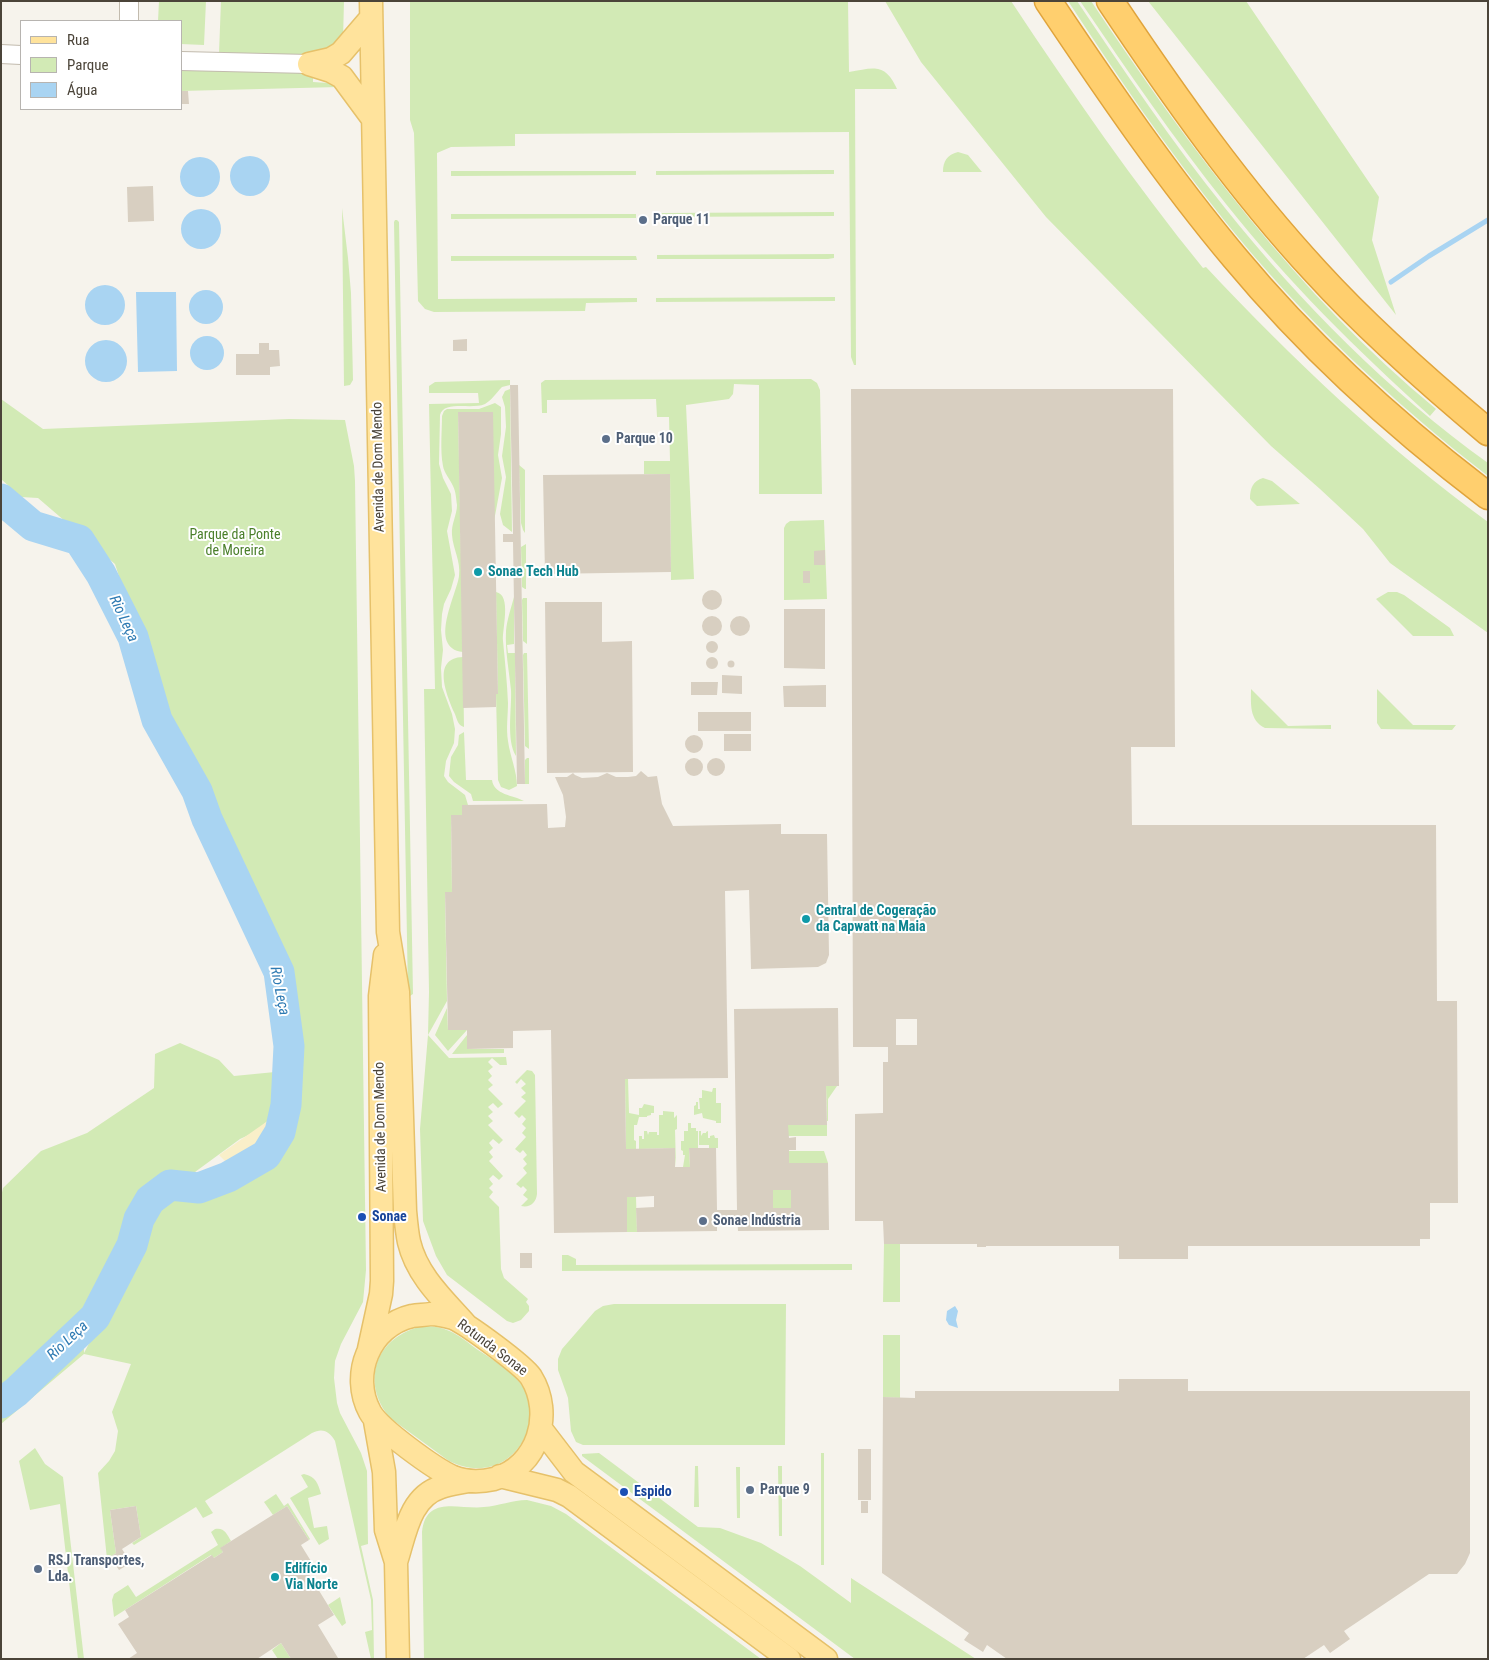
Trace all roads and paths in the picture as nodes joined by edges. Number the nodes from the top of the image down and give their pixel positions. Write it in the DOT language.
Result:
graph roads {
  1 [pos="130,1"];
  2 [pos="1110,1"];
  3 [pos="1048,3"];
  4 [pos="371,10"];
  5 [pos="129,20"];
  6 [pos="1,54"];
  7 [pos="20,55"];
  8 [pos="182,61"];
  9 [pos="309,64"];
  10 [pos="373,119"];
  11 [pos="1488,432"];
  12 [pos="1488,496"];
  13 [pos="388,932"];
  14 [pos="466,1325"];
  15 [pos="368,1350"];
  16 [pos="375,1421"];
  17 [pos="541,1429"];
  18 [pos="500,1476"];
  19 [pos="472,1480"];
  20 [pos="396,1562"];
  21 [pos="398,1659"];
  22 [pos="789,1659"];
  23 [pos="826,1659"];
  1 -- 5 [label="street"];
  2 -- 11 [label="highway"];
  3 -- 12 [label="highway"];
  4 -- 9 [label="main road"];
  4 -- 10 [label="main road, Avenida de Dom Mendo"];
  6 -- 7 [label="street"];
  8 -- 9 [label="street"];
  9 -- 10 [label="main road"];
  10 -- 13 [label="main road, Avenida de Dom Mendo"];
  13 -- 14 [label="main road, Avenida de Dom Mendo"];
  13 -- 15 [label="main road, Avenida de Dom Mendo"];
  14 -- 15 [label="main road, Rotunda Sonae"];
  14 -- 17 [label="main road, Rotunda Sonae"];
  15 -- 16 [label="main road, Rotunda Sonae"];
  16 -- 19 [label="main road, Rotunda Sonae"];
  16 -- 20 [label="main road"];
  17 -- 18 [label="main road, Rotunda Sonae"];
  17 -- 23 [label="main road"];
  18 -- 19 [label="main road, Rotunda Sonae"];
  18 -- 22 [label="main road"];
  19 -- 20 [label="main road"];
  20 -- 21 [label="main road"];
}
